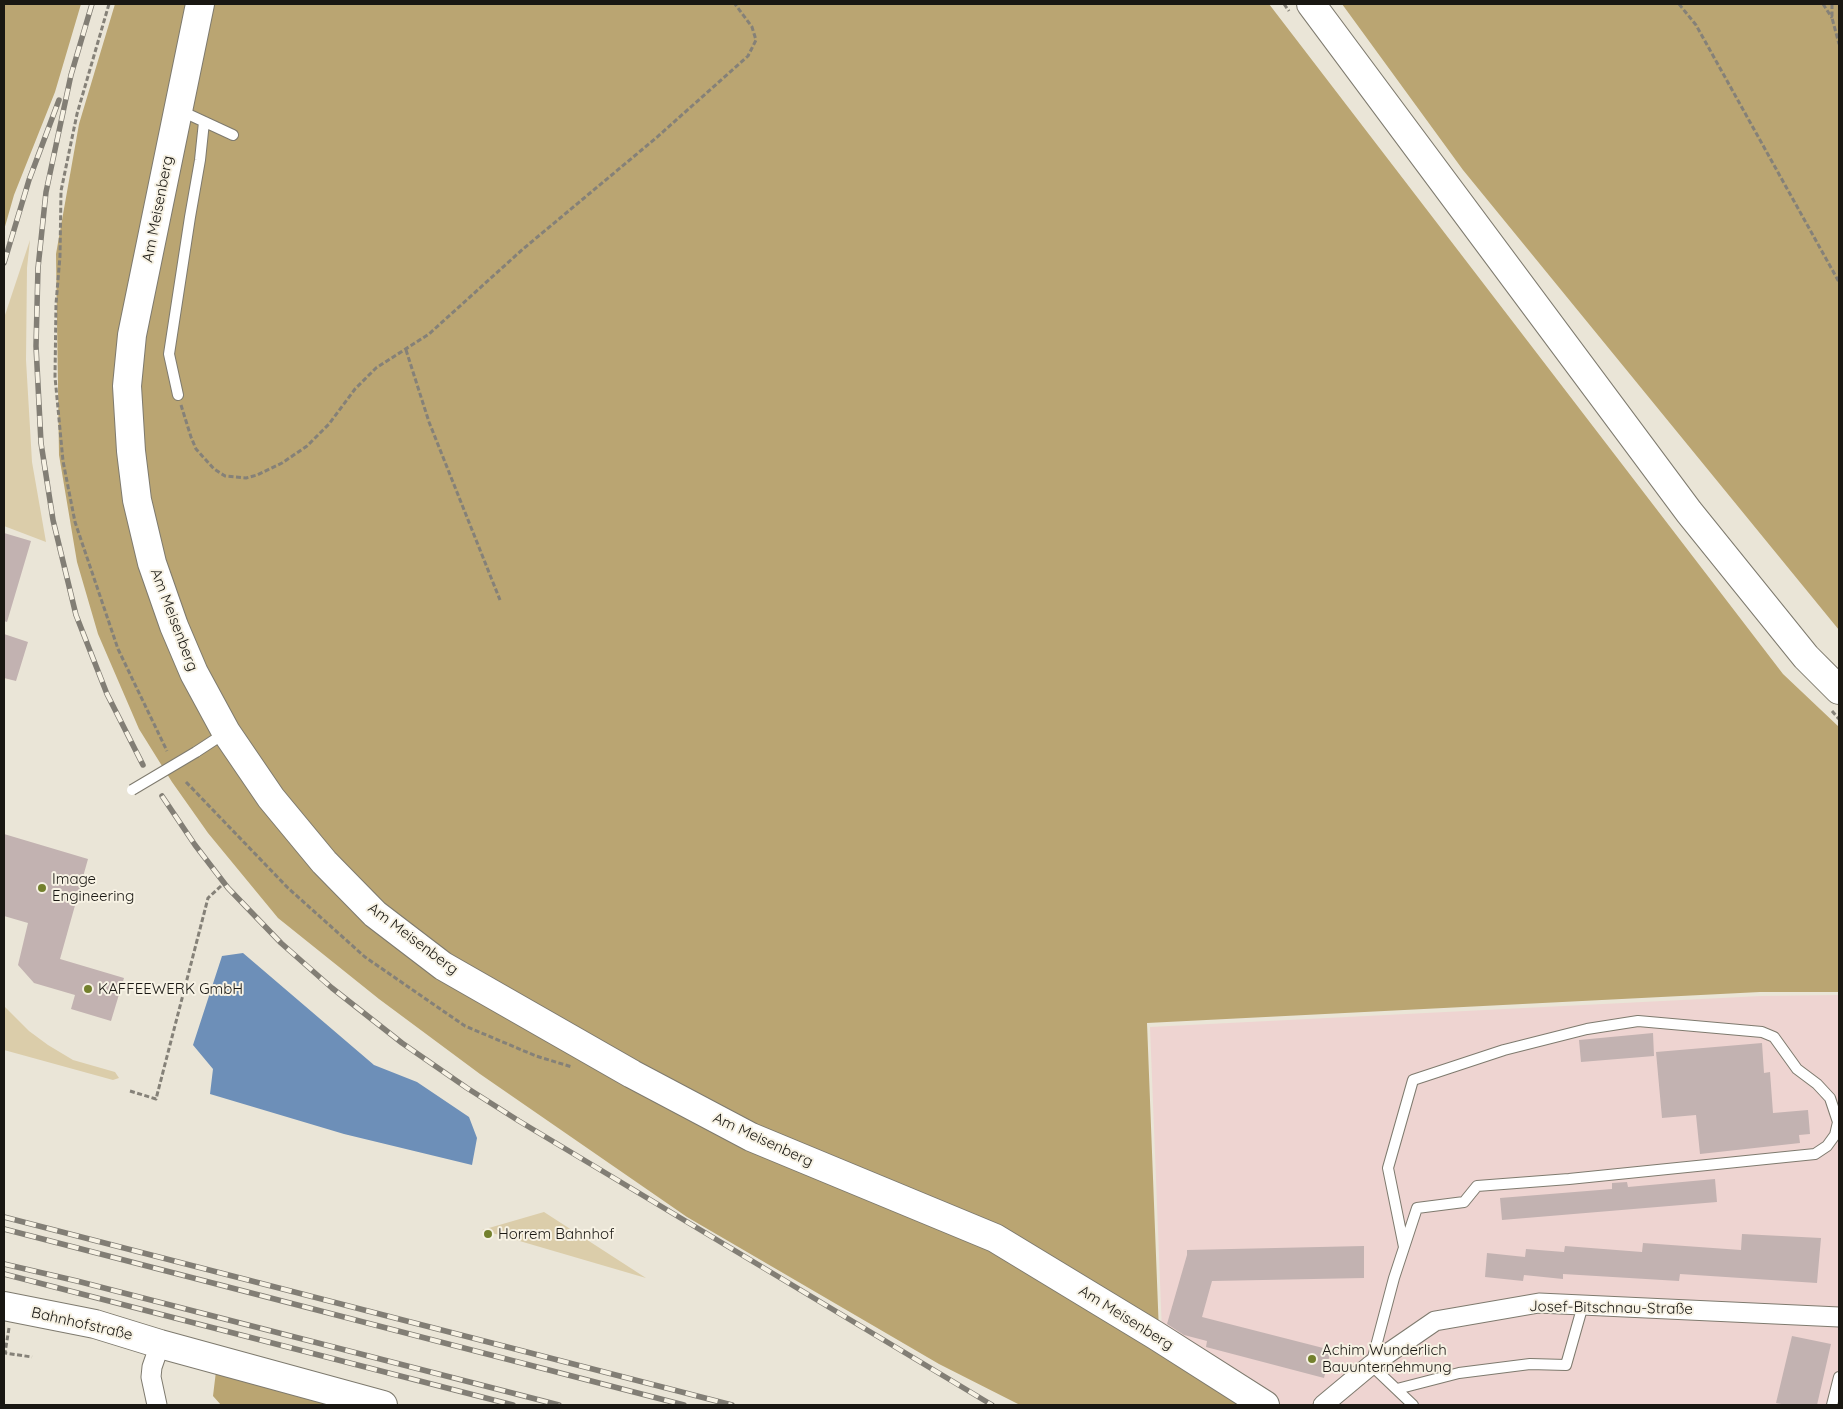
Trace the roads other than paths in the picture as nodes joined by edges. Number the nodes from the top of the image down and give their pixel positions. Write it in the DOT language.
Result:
graph roads {
  1 [pos="200,4"];
  2 [pos="1311,4"];
  3 [pos="178,110"];
  4 [pos="204,122"];
  5 [pos="233,135"];
  6 [pos="178,395"];
  7 [pos="1839,690"];
  8 [pos="226,732"];
  9 [pos="132,790"];
  10 [pos="1404,1247"];
  11 [pos="1583,1304"];
  12 [pos="7,1313"];
  13 [pos="1839,1316"];
  14 [pos="160,1344"];
  15 [pos="1371,1364"];
  16 [pos="1839,1377"];
  17 [pos="1397,1390"];
  18 [pos="157,1405"];
  19 [pos="384,1405"];
  20 [pos="1265,1405"];
  21 [pos="1324,1405"];
  22 [pos="1413,1405"];
  23 [pos="1832,1405"];
  1 -- 3 [label="street, Am Meisenberg"];
  2 -- 7 [label="street"];
  3 -- 4 [label="lane"];
  3 -- 8 [label="street, Am Meisenberg"];
  4 -- 5 [label="lane"];
  4 -- 6 [label="lane"];
  8 -- 9 [label="lane, bridge"];
  8 -- 20 [label="street, Am Meisenberg"];
  10 -- 10 [label="lane"];
  10 -- 15 [label="lane"];
  11 -- 13 [label="street, Josef-Bitschnau-Straße"];
  11 -- 15 [label="street, Josef-Bitschnau-Straße"];
  11 -- 17 [label="lane"];
  12 -- 14 [label="street, Bahnhofstraße"];
  14 -- 18 [label="street"];
  14 -- 19 [label="street"];
  15 -- 17 [label="lane"];
  15 -- 21 [label="street, Josef-Bitschnau-Straße"];
  16 -- 23 [label="lane"];
  17 -- 22 [label="lane"];
}
